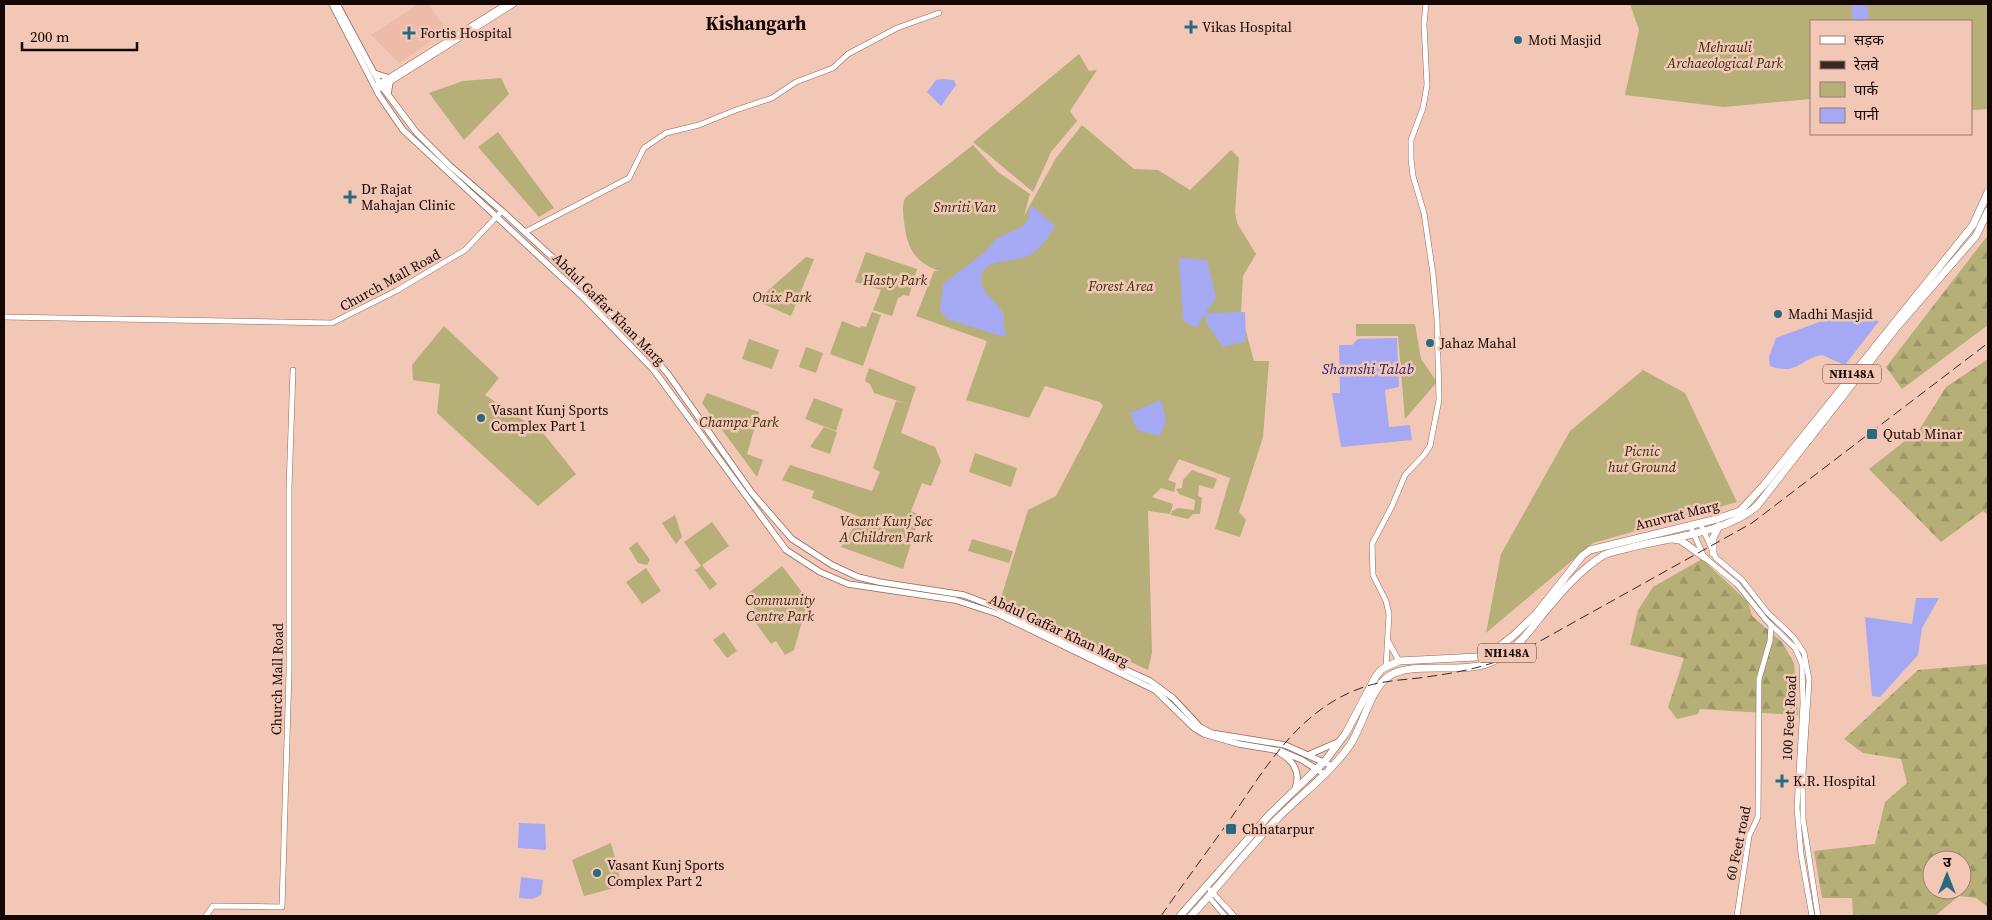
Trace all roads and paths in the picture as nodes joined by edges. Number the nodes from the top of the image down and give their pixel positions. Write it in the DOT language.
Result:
graph roads {
  1 [pos="332,4"];
  2 [pos="337,4"];
  3 [pos="506,4"];
  4 [pos="514,4"];
  5 [pos="1426,4"];
  6 [pos="939,13"];
  7 [pos="373,76"];
  8 [pos="389,80"];
  9 [pos="379,89"];
  10 [pos="390,98"];
  11 [pos="1988,192"];
  12 [pos="502,211"];
  13 [pos="1988,211"];
  14 [pos="497,218"];
  15 [pos="525,232"];
  16 [pos="4,317"];
  17 [pos="293,370"];
  18 [pos="1700,523"];
  19 [pos="1719,526"];
  20 [pos="1691,529"];
  21 [pos="1703,531"];
  22 [pos="1665,538"];
  23 [pos="1713,553"];
  24 [pos="1704,557"];
  25 [pos="1773,623"];
  26 [pos="1388,641"];
  27 [pos="1399,661"];
  28 [pos="1386,667"];
  29 [pos="1341,740"];
  30 [pos="1274,750"];
  31 [pos="1308,755"];
  32 [pos="1325,761"];
  33 [pos="1332,766"];
  34 [pos="1321,772"];
  35 [pos="1294,791"];
  36 [pos="1205,888"];
  37 [pos="1214,892"];
  38 [pos="1208,898"];
  39 [pos="206,916"];
  40 [pos="1180,916"];
  41 [pos="1191,916"];
  42 [pos="1226,916"];
  43 [pos="1234,916"];
  44 [pos="1737,916"];
  45 [pos="1812,916"];
  46 [pos="1818,916"];
  1 -- 7 [label="main road"];
  2 -- 7 [label="main road"];
  3 -- 8 [label="street"];
  4 -- 8 [label="street"];
  5 -- 26 [label="street"];
  6 -- 15 [label="street"];
  7 -- 8 [label="main road"];
  7 -- 9 [label="main road"];
  8 -- 9 [label="street"];
  8 -- 10 [label="main road"];
  9 -- 10 [label="main road"];
  9 -- 14 [label="main road, Abdul Gaffar Khan Marg"];
  10 -- 12 [label="main road"];
  11 -- 18 [label="highway, Anuvrat Marg / NH148A"];
  12 -- 14 [label="street, Church Mall Road"];
  12 -- 15 [label="main road, Abdul Gaffar Khan Marg"];
  13 -- 19 [label="highway, Anuvrat Marg / NH148A"];
  14 -- 16 [label="street, Church Mall Road"];
  14 -- 30 [label="main road, Abdul Gaffar Khan Marg"];
  15 -- 31 [label="main road, Abdul Gaffar Khan Marg"];
  17 -- 39 [label="street, Church Mall Road"];
  18 -- 20 [label="highway, Anuvrat Marg / NH148A"];
  18 -- 21 [label="street, 100 Feet Road"];
  19 -- 21 [label="highway, Anuvrat Marg / NH148A"];
  19 -- 23 [label="highway"];
  20 -- 21 [label="highway, Anuvrat Marg"];
  20 -- 22 [label="highway, Anuvrat Marg / NH148A"];
  20 -- 24 [label="street, 100 Feet Road"];
  20 -- 27 [label="highway, Anuvrat Marg / NH148A"];
  21 -- 23 [label="street, 100 Feet Road"];
  22 -- 24 [label="highway"];
  22 -- 33 [label="highway, Anuvrat Marg / NH148A"];
  23 -- 25 [label="street, 100 Feet Road"];
  24 -- 25 [label="street, 100 Feet Road"];
  25 -- 44 [label="street, 60 Feet road"];
  25 -- 45 [label="street, 100 Feet Road"];
  25 -- 46 [label="street, 100 Feet Road"];
  26 -- 27 [label="street"];
  26 -- 28 [label="street"];
  27 -- 28 [label="highway, Anuvrat Marg / NH148A"];
  28 -- 29 [label="highway, Anuvrat Marg / NH148A"];
  29 -- 31 [label="main road"];
  29 -- 32 [label="highway, Anuvrat Marg / NH148A"];
  30 -- 34 [label="main road, Abdul Gaffar Khan Marg"];
  30 -- 35 [label="main road"];
  31 -- 32 [label="main road, Abdul Gaffar Khan Marg"];
  32 -- 33 [label="main road, Abdul Gaffar Khan Marg"];
  32 -- 34 [label="highway, Anuvrat Marg / NH148A"];
  33 -- 34 [label="highway, NH148A"];
  34 -- 35 [label="highway, NH148A"];
  34 -- 37 [label="highway, NH148A"];
  35 -- 36 [label="highway, NH148A"];
  36 -- 37 [label="street"];
  36 -- 38 [label="street"];
  36 -- 40 [label="highway"];
  37 -- 38 [label="highway, NH148A"];
  37 -- 43 [label="street"];
  38 -- 41 [label="highway, NH148A"];
  38 -- 42 [label="street"];
}
